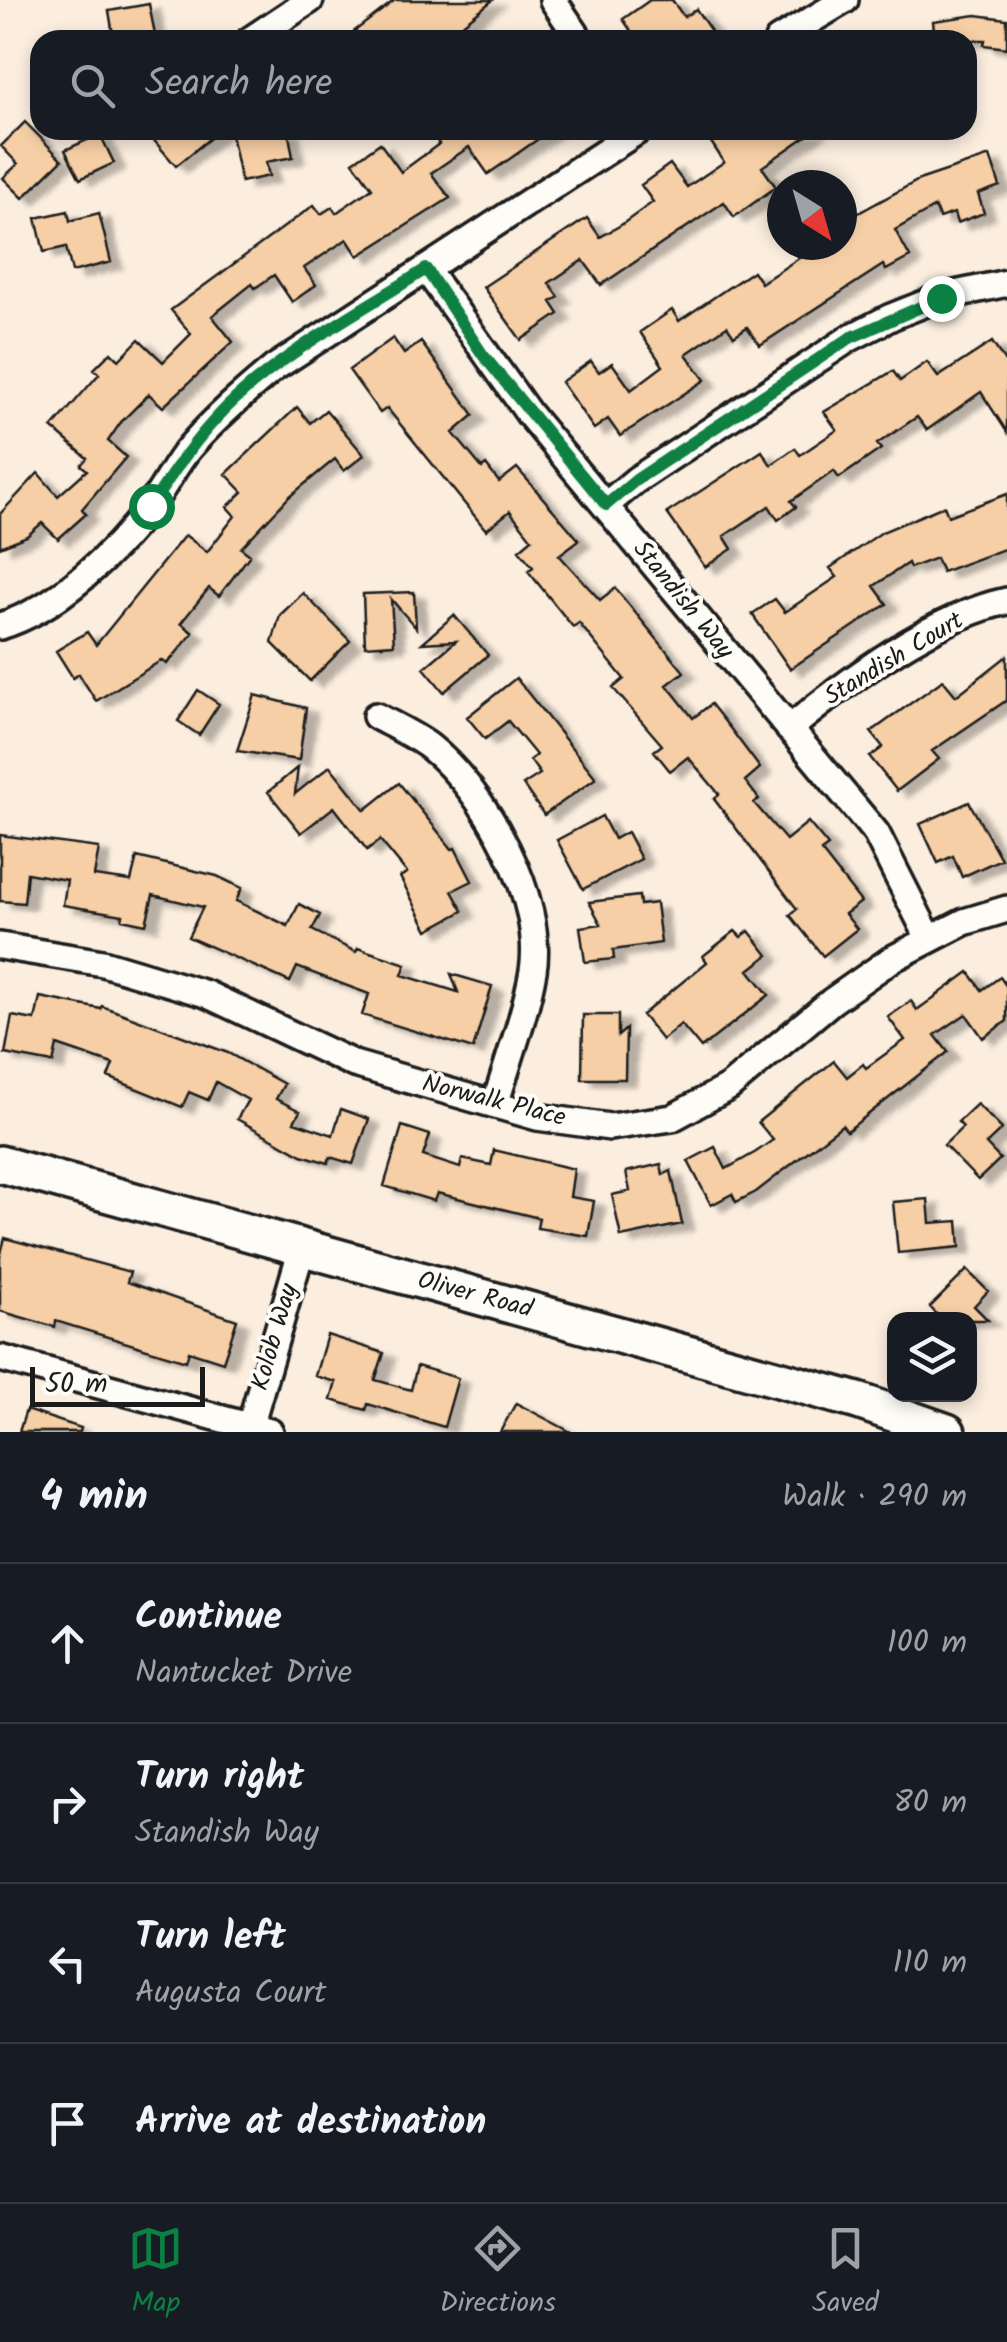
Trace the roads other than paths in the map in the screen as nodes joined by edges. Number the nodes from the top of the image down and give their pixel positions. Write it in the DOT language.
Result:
graph roads {
  1 [pos="310,0"];
  2 [pos="553,0"];
  3 [pos="845,0"];
  4 [pos="265,30"];
  5 [pos="573,30"];
  6 [pos="795,30"];
  7 [pos="625,140"];
  8 [pos="426,269"];
  9 [pos="1007,283"];
  10 [pos="606,505"];
  11 [pos="1007,602"];
  12 [pos="0,626"];
  13 [pos="376,716"];
  14 [pos="788,729"];
  15 [pos="1007,908"];
  16 [pos="930,938"];
  17 [pos="0,946"];
  18 [pos="496,1105"];
  19 [pos="0,1164"];
  20 [pos="302,1248"];
  21 [pos="0,1358"];
  22 [pos="260,1429"];
  23 [pos="947,1432"];
  1 -- 4 [label="street"];
  2 -- 5 [label="street"];
  3 -- 6 [label="street"];
  7 -- 8 [label="street"];
  8 -- 10 [label="street, Standish Way"];
  8 -- 12 [label="street"];
  9 -- 10 [label="street"];
  10 -- 14 [label="street, Standish Way"];
  11 -- 14 [label="street, Standish Court"];
  13 -- 18 [label="street"];
  14 -- 16 [label="street, Standish Way"];
  15 -- 16 [label="street, Norwalk Place"];
  16 -- 18 [label="street, Norwalk Place"];
  17 -- 18 [label="street, Norwalk Place"];
  19 -- 20 [label="street, Oliver Road"];
  20 -- 22 [label="street, Kolob Way"];
  20 -- 23 [label="street, Oliver Road"];
  21 -- 22 [label="street"];
}
